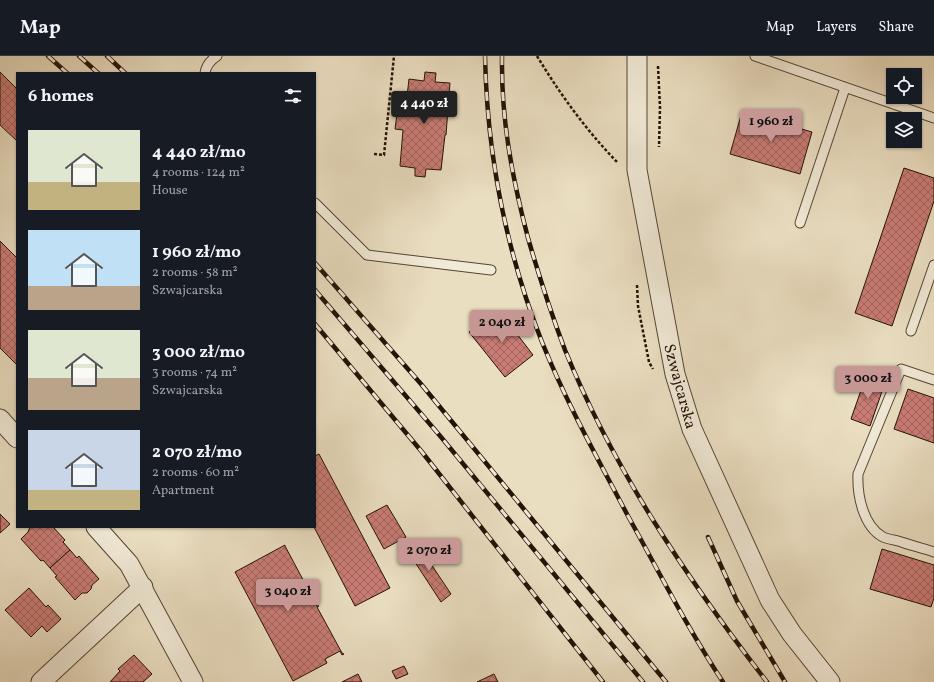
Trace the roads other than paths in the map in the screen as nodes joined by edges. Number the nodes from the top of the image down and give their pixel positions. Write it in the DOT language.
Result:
graph roads {
  1 [pos="217,56"];
  2 [pos="637,56"];
  3 [pos="755,56"];
  4 [pos="205,72"];
  5 [pos="845,88"];
  6 [pos="934,118"];
  7 [pos="316,204"];
  8 [pos="800,223"];
  9 [pos="934,265"];
  10 [pos="491,270"];
  11 [pos="911,331"];
  12 [pos="934,380"];
  13 [pos="0,419"];
  14 [pos="16,437"];
  15 [pos="97,528"];
  16 [pos="934,552"];
  17 [pos="142,587"];
  18 [pos="41,682"];
  19 [pos="193,682"];
  20 [pos="830,682"];
  1 -- 4 [label="lane"];
  2 -- 20 [label="street, Szwajcarska"];
  3 -- 5 [label="lane"];
  5 -- 6 [label="lane"];
  5 -- 8 [label="lane"];
  7 -- 10 [label="lane"];
  9 -- 11 [label="lane"];
  12 -- 16 [label="lane"];
  13 -- 14 [label="street"];
  15 -- 17 [label="street"];
  17 -- 18 [label="street"];
  17 -- 19 [label="street"];
}
